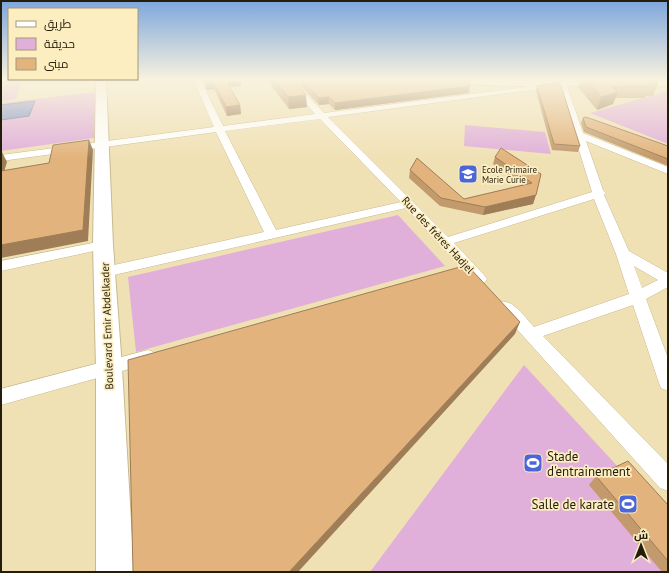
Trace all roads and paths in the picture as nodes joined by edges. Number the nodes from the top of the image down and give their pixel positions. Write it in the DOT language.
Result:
graph roads {
  1 [pos="101,106"];
  2 [pos="209,106"];
  3 [pos="314,106"];
  4 [pos="391,106"];
  5 [pos="571,106"];
  6 [pos="322,116"];
  7 [pos="219,128"];
  8 [pos="580,135"];
  9 [pos="101,145"];
  10 [pos="1,158"];
  11 [pos="668,171"];
  12 [pos="600,193"];
  13 [pos="409,204"];
  14 [pos="272,235"];
  15 [pos="445,242"];
  16 [pos="103,245"];
  17 [pos="623,254"];
  18 [pos="1,266"];
  19 [pos="105,272"];
  20 [pos="668,280"];
  21 [pos="638,297"];
  22 [pos="531,334"];
  23 [pos="163,353"];
  24 [pos="109,368"];
  25 [pos="668,383"];
  26 [pos="1,397"];
  27 [pos="668,480"];
  28 [pos="115,572"];
  1 -- 9 [label="main road, Boulevard Emir Abdelkader"];
  2 -- 7 [label="street"];
  3 -- 6 [label="street, Rue des frères Hadjel"];
  4 -- 6 [label="street"];
  5 -- 8 [label="street"];
  6 -- 7 [label="street"];
  6 -- 13 [label="street, Rue des frères Hadjel"];
  7 -- 9 [label="street"];
  7 -- 14 [label="street"];
  8 -- 11 [label="street"];
  8 -- 12 [label="street"];
  9 -- 10 [label="street"];
  9 -- 16 [label="main road, Boulevard Emir Abdelkader"];
  12 -- 15 [label="street"];
  12 -- 17 [label="street"];
  13 -- 14 [label="street"];
  13 -- 15 [label="street, Rue des frères Hadjel"];
  14 -- 19 [label="street"];
  15 -- 22 [label="street, Rue des frères Hadjel"];
  16 -- 18 [label="street"];
  16 -- 19 [label="main road, Boulevard Emir Abdelkader"];
  17 -- 20 [label="street"];
  17 -- 21 [label="street"];
  19 -- 24 [label="main road, Boulevard Emir Abdelkader"];
  20 -- 21 [label="street"];
  21 -- 22 [label="street"];
  21 -- 25 [label="street"];
  22 -- 27 [label="street, Rue des frères Hadjel"];
  23 -- 24 [label="street"];
  24 -- 26 [label="street"];
  24 -- 28 [label="main road, Boulevard Emir Abdelkader"];
}
